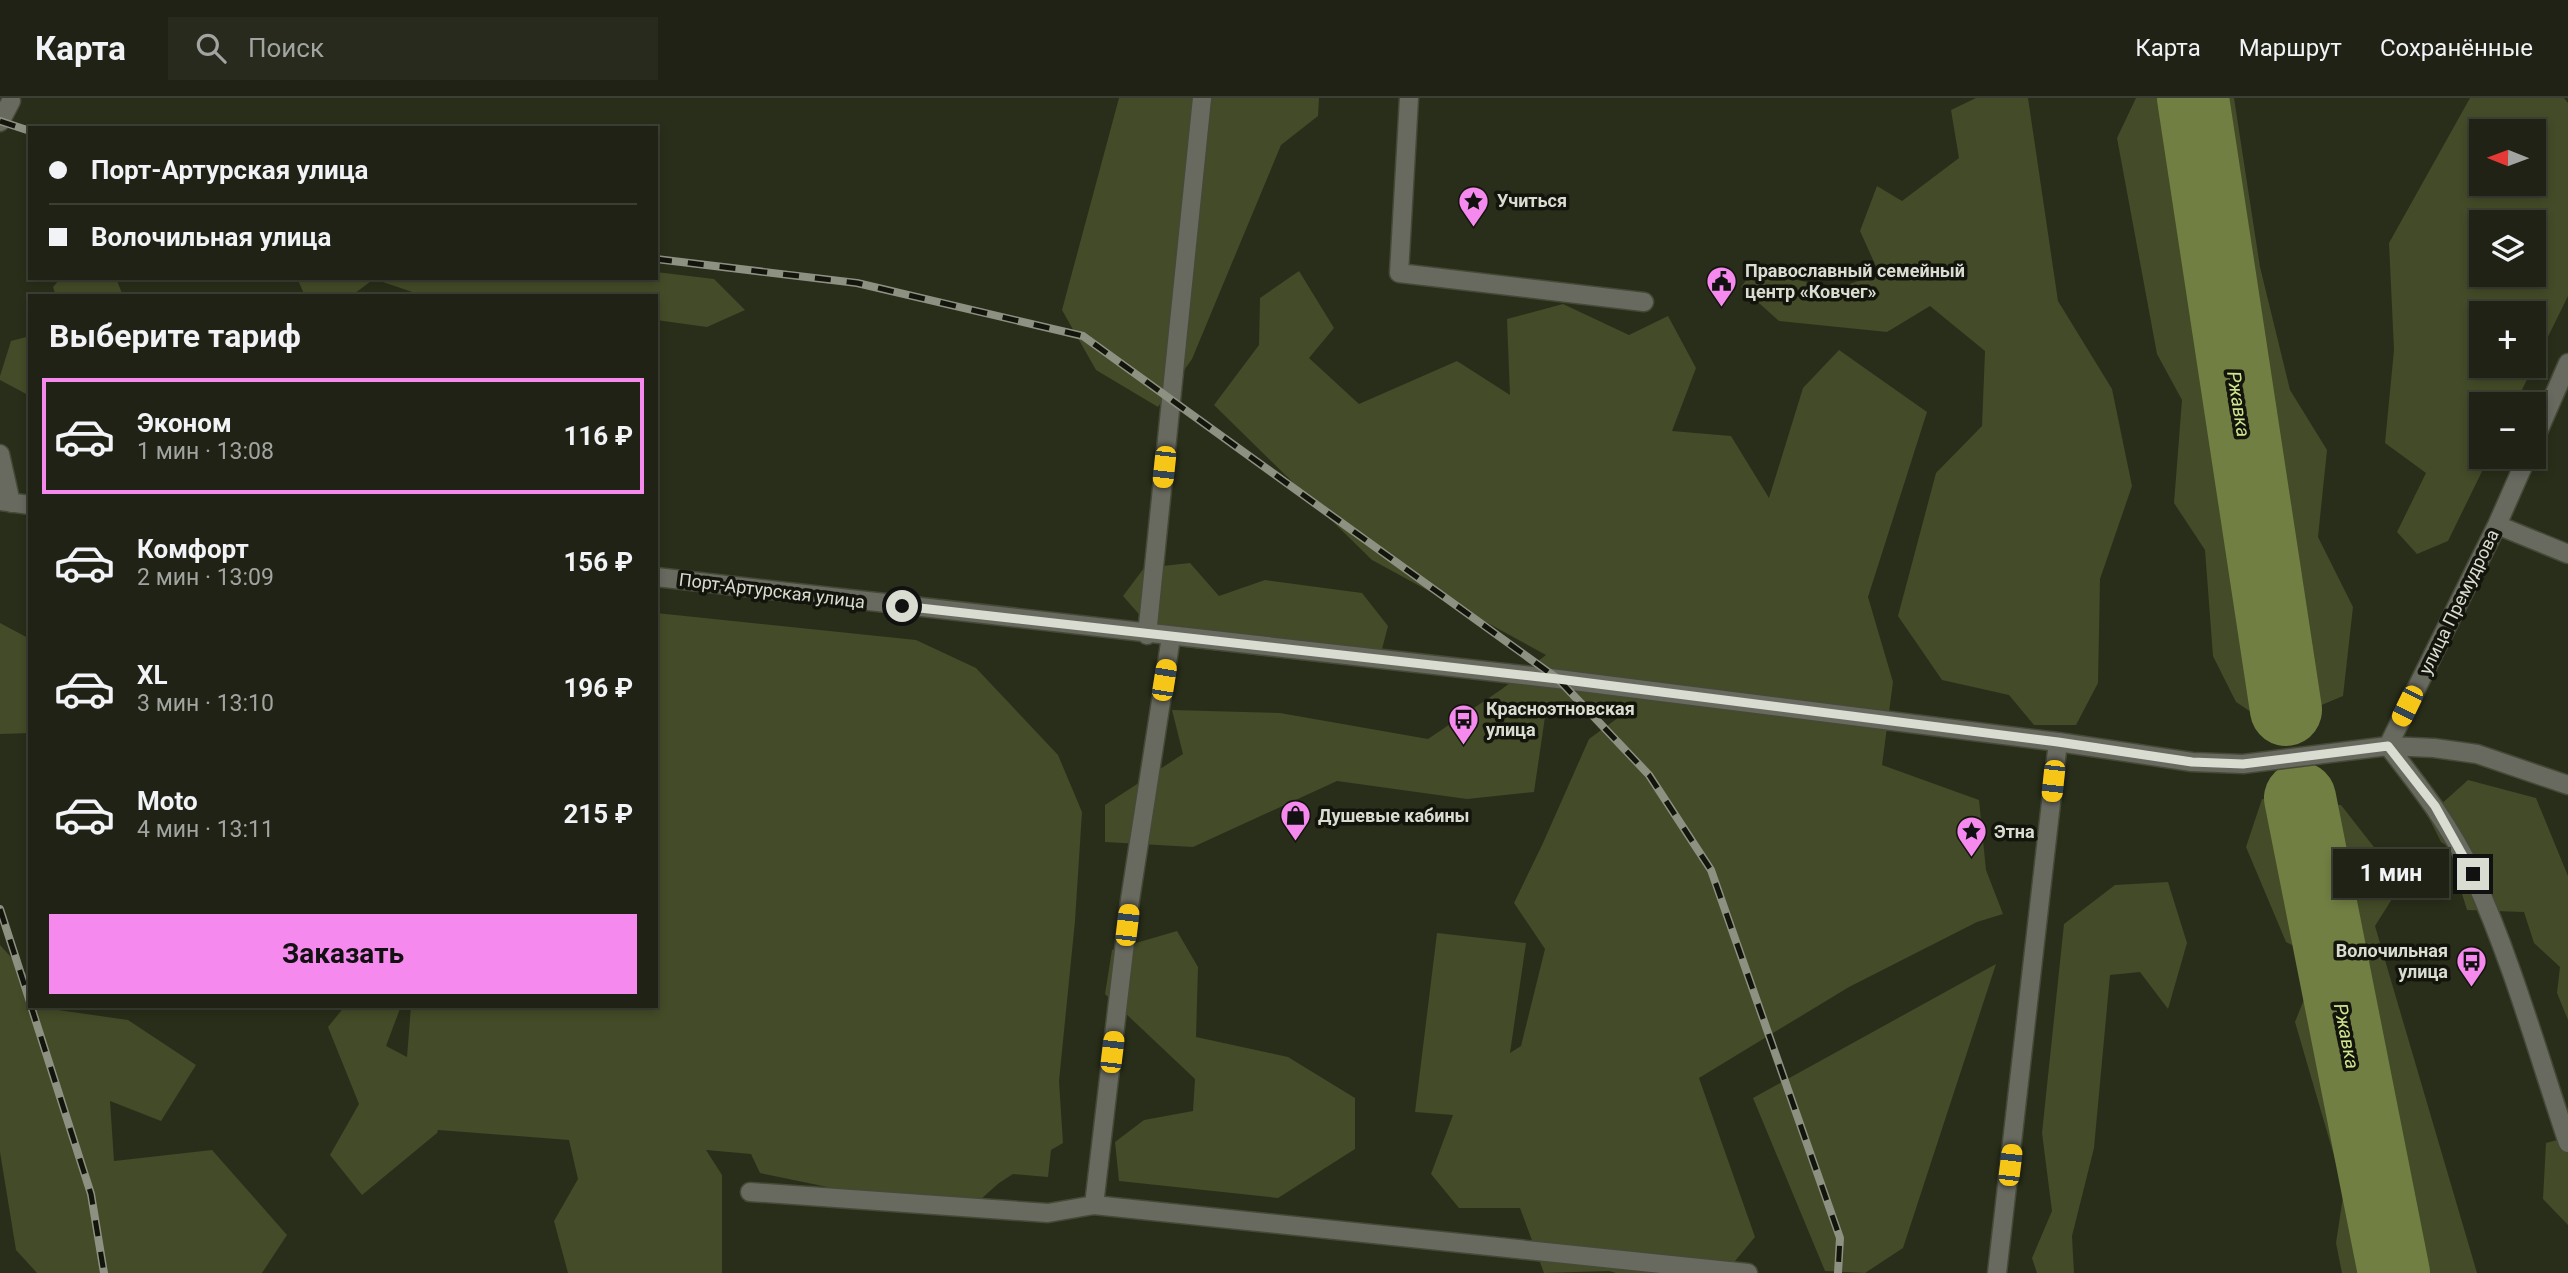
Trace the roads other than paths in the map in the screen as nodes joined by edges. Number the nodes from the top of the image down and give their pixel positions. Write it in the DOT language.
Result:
graph roads {
  1 [pos="1202,98"];
  2 [pos="1409,98"];
  3 [pos="11,101"];
  4 [pos="0,122"];
  5 [pos="1644,302"];
  6 [pos="2568,363"];
  7 [pos="2546,413"];
  8 [pos="0,454"];
  9 [pos="2522,469"];
  10 [pos="6,502"];
  11 [pos="28,505"];
  12 [pos="2497,525"];
  13 [pos="2568,554"];
  14 [pos="658,578"];
  15 [pos="1147,635"];
  16 [pos="1171,637"];
  17 [pos="2058,742"];
  18 [pos="2388,746"];
  19 [pos="2568,785"];
  20 [pos="2568,1143"];
  21 [pos="750,1192"];
  22 [pos="1094,1205"];
  23 [pos="1748,1273"];
  24 [pos="1997,1273"];
  1 -- 15 [label="street"];
  2 -- 5 [label="street"];
  3 -- 4 [label="street"];
  6 -- 7 [label="street"];
  8 -- 10 [label="street"];
  9 -- 12 [label="street, улица Премудрова"];
  10 -- 11 [label="street"];
  12 -- 13 [label="street"];
  12 -- 18 [label="street, улица Премудрова"];
  14 -- 15 [label="street, Порт-Артурская улица"];
  15 -- 16 [label="street, Порт-Артурская улица"];
  16 -- 17 [label="street, Порт-Артурская улица"];
  16 -- 22 [label="street"];
  17 -- 18 [label="street, Порт-Артурская улица"];
  17 -- 24 [label="street"];
  18 -- 19 [label="street, Порт-Артурская улица"];
  18 -- 20 [label="street"];
  21 -- 22 [label="street"];
  22 -- 23 [label="street"];
}
